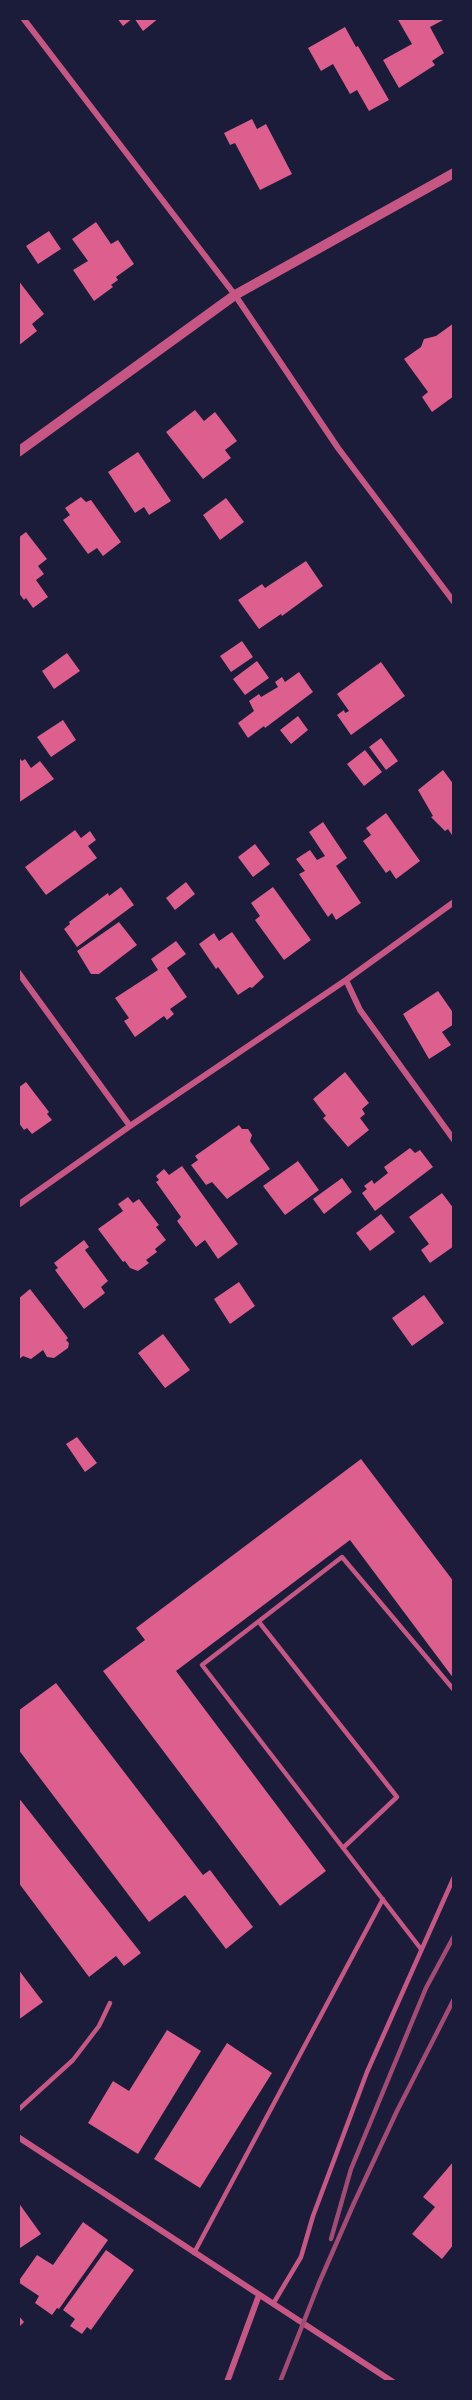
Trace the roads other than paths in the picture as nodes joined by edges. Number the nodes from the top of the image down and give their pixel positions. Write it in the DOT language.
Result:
graph roads {
  1 [pos="23,18"];
  2 [pos="454,172"];
  3 [pos="236,295"];
  4 [pos="18,452"];
  5 [pos="454,602"];
  6 [pos="454,902"];
  7 [pos="18,972"];
  8 [pos="346,980"];
  9 [pos="130,1126"];
  10 [pos="454,1140"];
  11 [pos="18,1205"];
  12 [pos="259,1622"];
  13 [pos="454,1690"];
  14 [pos="343,1848"];
  15 [pos="454,1877"];
  16 [pos="383,1899"];
  17 [pos="421,1948"];
  18 [pos="110,2003"];
  19 [pos="18,2110"];
  20 [pos="18,2137"];
  21 [pos="194,2253"];
  22 [pos="259,2295"];
  23 [pos="273,2304"];
  24 [pos="227,2382"];
  25 [pos="393,2382"];
  1 -- 3 [label="street"];
  2 -- 3 [label="street"];
  3 -- 4 [label="street"];
  3 -- 5 [label="street"];
  6 -- 8 [label="street"];
  7 -- 9 [label="street"];
  8 -- 9 [label="street"];
  8 -- 10 [label="street"];
  9 -- 11 [label="street"];
  12 -- 13 [label="lane"];
  12 -- 14 [label="lane"];
  12 -- 14 [label="lane"];
  14 -- 16 [label="lane"];
  15 -- 17 [label="lane"];
  16 -- 17 [label="lane"];
  16 -- 21 [label="lane"];
  17 -- 23 [label="lane"];
  18 -- 19 [label="lane"];
  20 -- 21 [label="street"];
  21 -- 22 [label="street"];
  22 -- 23 [label="street"];
  22 -- 24 [label="street"];
  23 -- 25 [label="street"];
}
